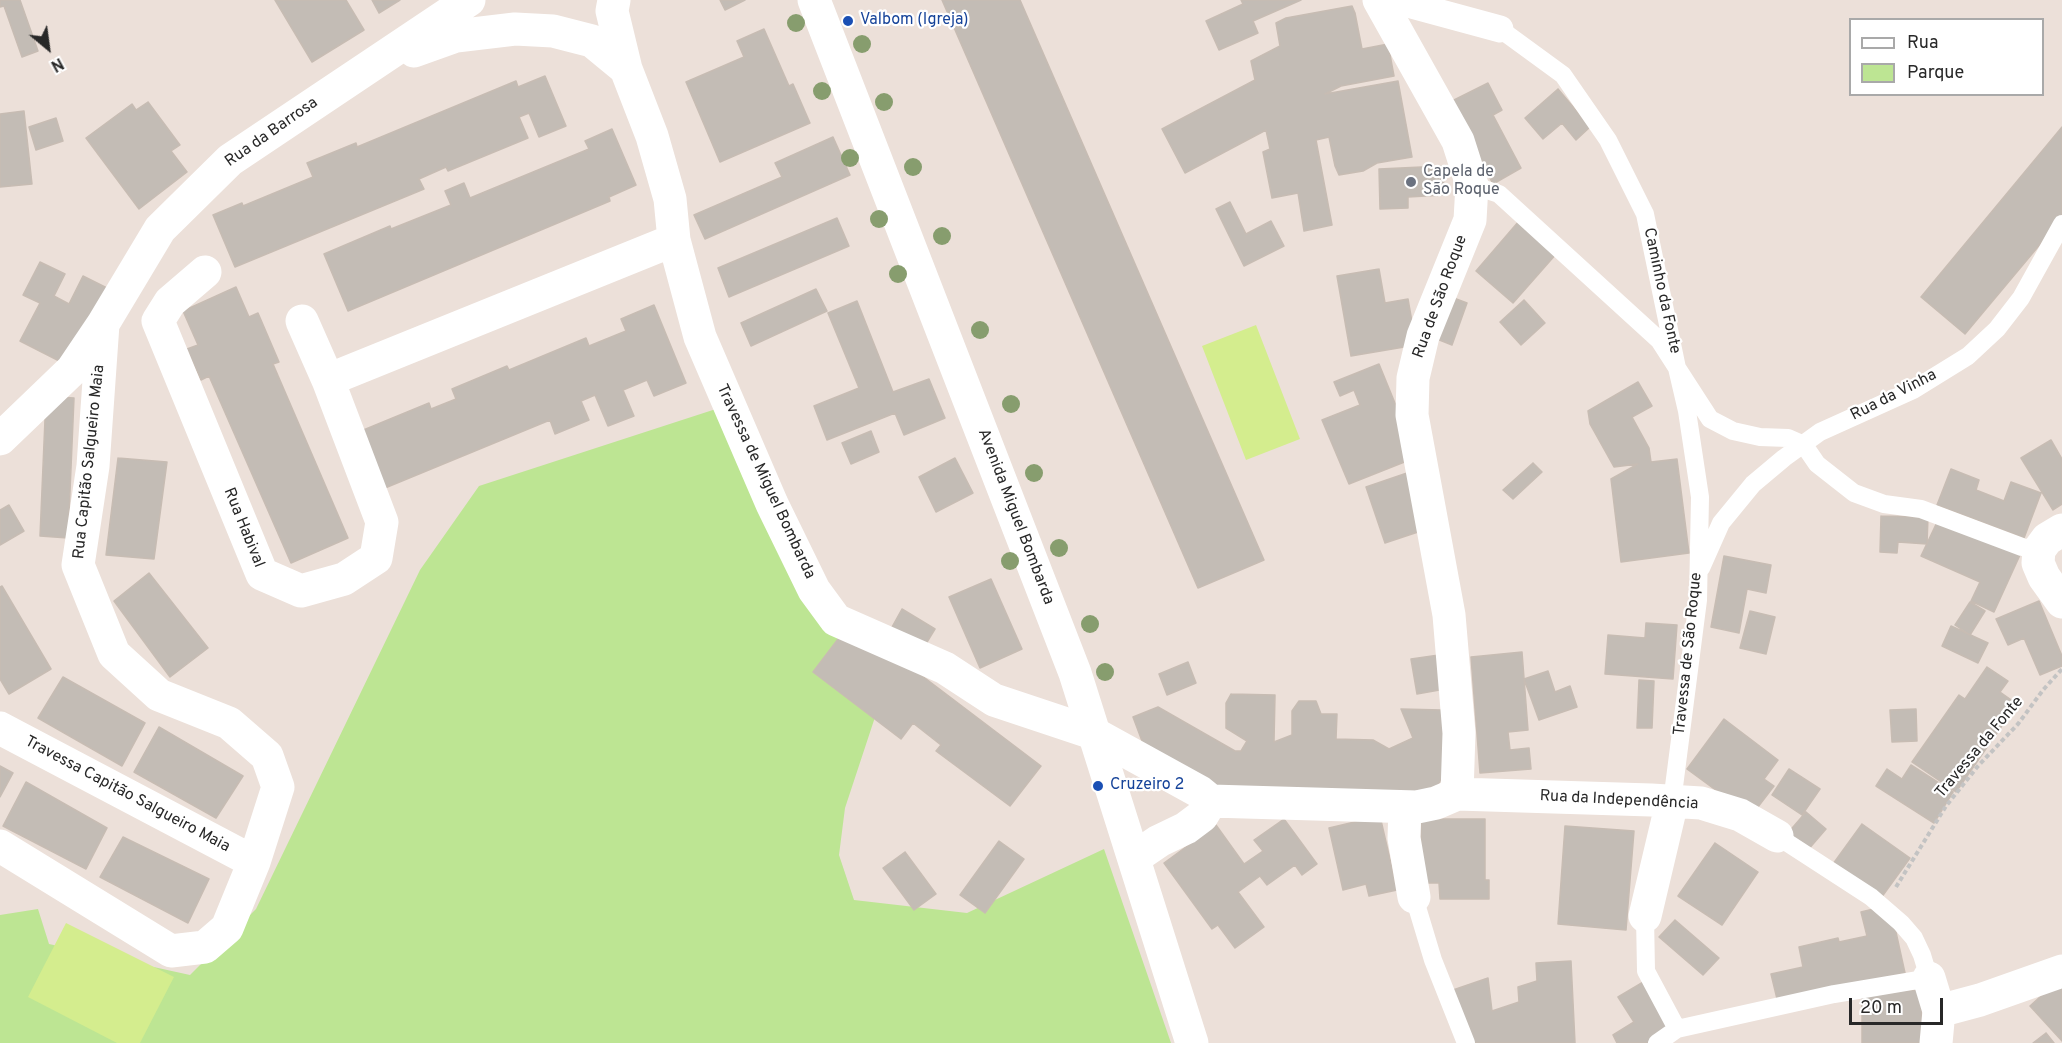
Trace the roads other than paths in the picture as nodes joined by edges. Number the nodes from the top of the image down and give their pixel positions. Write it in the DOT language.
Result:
graph roads {
  1 [pos="469,0"];
  2 [pos="614,0"];
  3 [pos="814,0"];
  4 [pos="1379,0"];
  5 [pos="1393,0"];
  6 [pos="1500,29"];
  7 [pos="367,68"];
  8 [pos="626,69"];
  9 [pos="1472,185"];
  10 [pos="2062,224"];
  11 [pos="674,240"];
  12 [pos="205,272"];
  13 [pos="302,321"];
  14 [pos="103,324"];
  15 [pos="1677,368"];
  16 [pos="328,380"];
  17 [pos="0,439"];
  18 [pos="1804,445"];
  19 [pos="2050,540"];
  20 [pos="1699,574"];
  21 [pos="2062,602"];
  22 [pos="0,728"];
  23 [pos="1093,734"];
  24 [pos="1457,794"];
  25 [pos="1211,801"];
  26 [pos="1672,802"];
  27 [pos="1405,807"];
  28 [pos="1777,836"];
  29 [pos="0,846"];
  30 [pos="1134,858"];
  31 [pos="254,862"];
  32 [pos="1414,897"];
  33 [pos="1645,916"];
  34 [pos="2062,971"];
  35 [pos="1929,978"];
  36 [pos="1939,1011"];
  37 [pos="1677,1029"];
  38 [pos="1192,1043"];
  39 [pos="1466,1043"];
  40 [pos="1658,1043"];
  41 [pos="1936,1043"];
  1 -- 7 [label="street, Rua da Barrosa"];
  2 -- 8 [label="street"];
  3 -- 23 [label="street, Avenida Miguel Bombarda"];
  4 -- 9 [label="street, Rua de São Roque"];
  5 -- 6 [label="street, Caminho da Fonte"];
  6 -- 15 [label="lane, Caminho da Fonte"];
  7 -- 8 [label="street, Rua da Barrosa"];
  7 -- 14 [label="street, Rua da Barrosa"];
  8 -- 11 [label="street, Travessa de Miguel Bombarda"];
  9 -- 15 [label="lane, Travessa de São Roque"];
  9 -- 24 [label="street, Rua de São Roque"];
  10 -- 18 [label="lane, Rua da Vinha"];
  11 -- 16 [label="street"];
  11 -- 23 [label="street, Travessa de Miguel Bombarda"];
  12 -- 16 [label="street, Rua Habival"];
  13 -- 16 [label="street, Rua Habival"];
  14 -- 17 [label="street, Rua Capitão Salgueiro Maia"];
  14 -- 31 [label="street, Rua Capitão Salgueiro Maia"];
  15 -- 18 [label="lane, Caminho da Fonte"];
  15 -- 20 [label="lane, Travessa de São Roque"];
  18 -- 19 [label="lane"];
  18 -- 20 [label="lane, Rua da Vinha"];
  19 -- 21 [label="street"];
  20 -- 26 [label="lane, Travessa de São Roque"];
  22 -- 31 [label="street, Travessa Capitão Salgueiro Maia"];
  23 -- 25 [label="street"];
  23 -- 30 [label="street, Avenida Miguel Bombarda"];
  24 -- 26 [label="street, Rua da Independência"];
  24 -- 27 [label="street, Rua da Independência"];
  25 -- 27 [label="street, Rua da Independência"];
  25 -- 30 [label="street"];
  26 -- 28 [label="street, Rua da Independência"];
  26 -- 33 [label="street, Travessa de São Roque"];
  27 -- 32 [label="street"];
  28 -- 35 [label="lane, Rua da Independência"];
  29 -- 31 [label="street, Rua Capitão Salgueiro Maia"];
  30 -- 38 [label="street, Avenida Miguel Bombarda"];
  32 -- 39 [label="lane"];
  33 -- 37 [label="lane, Travessa de São Roque"];
  34 -- 36 [label="street"];
  35 -- 36 [label="street, Rua da Independência"];
  35 -- 37 [label="lane"];
  36 -- 41 [label="street, Rua da Independência"];
  37 -- 40 [label="lane"];
}
